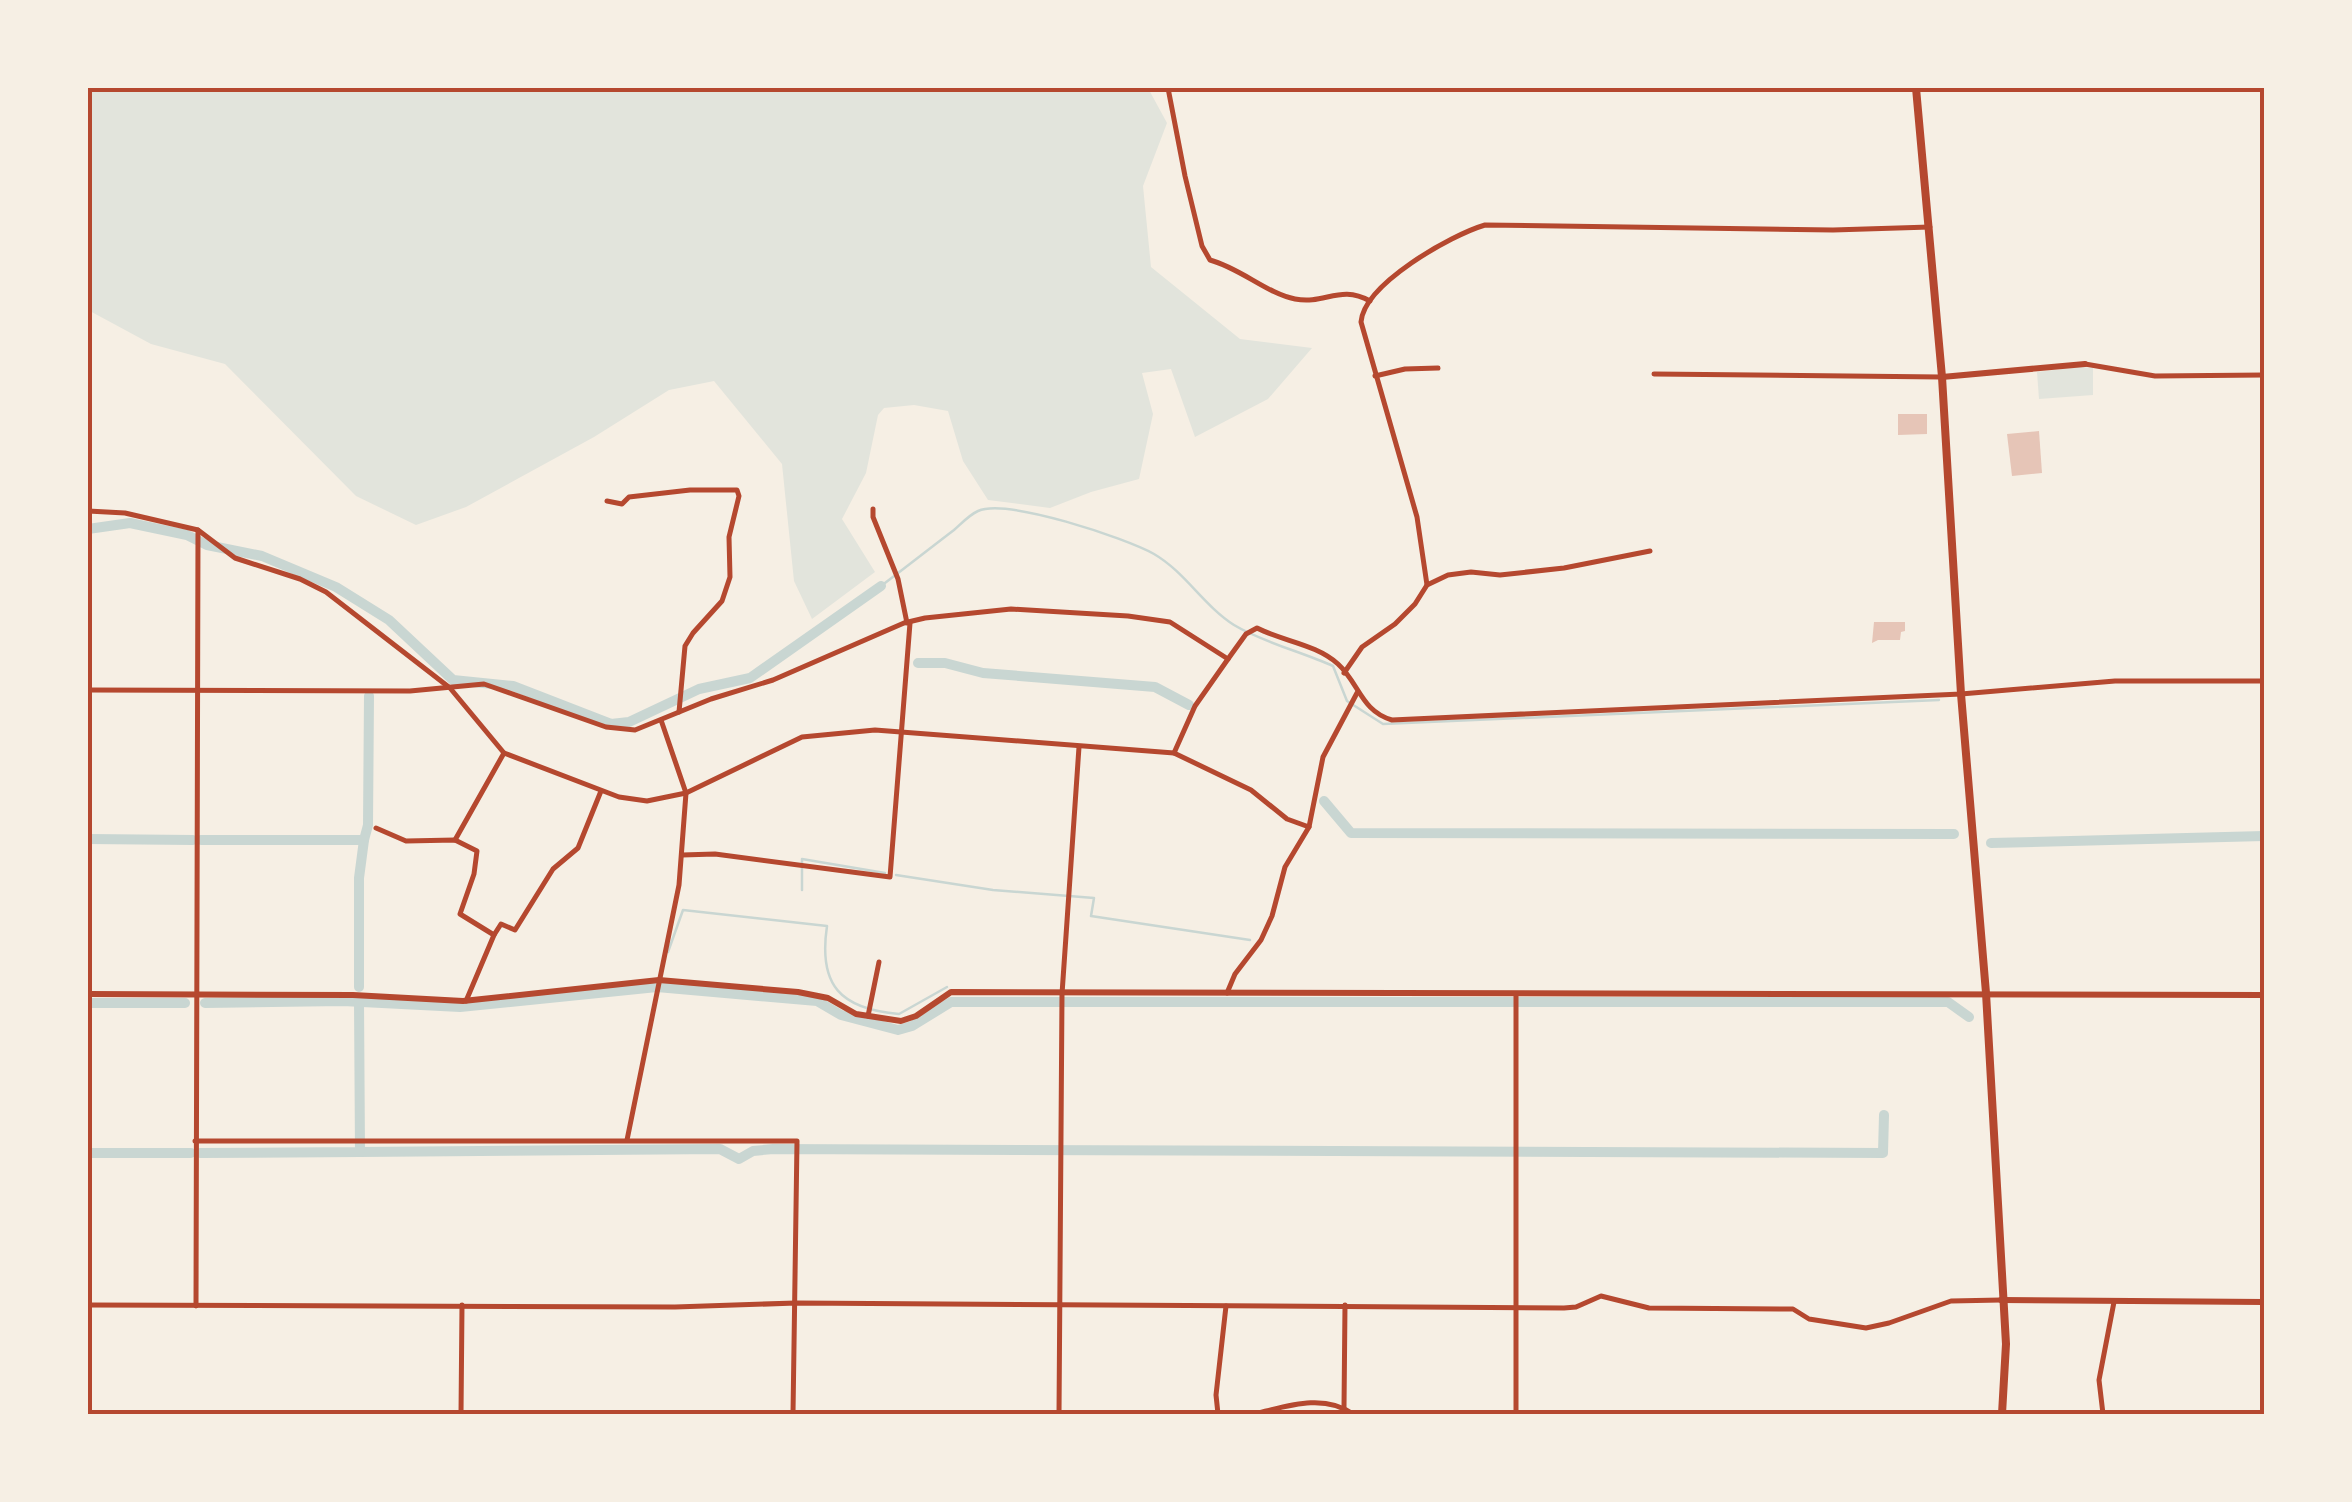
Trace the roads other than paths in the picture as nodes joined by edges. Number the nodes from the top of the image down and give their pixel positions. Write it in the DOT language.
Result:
graph roads {
  1 [pos="1168,88"];
  2 [pos="1916,88"];
  3 [pos="1930,227"];
  4 [pos="1370,301"];
  5 [pos="2085,364"];
  6 [pos="1438,368"];
  7 [pos="1654,374"];
  8 [pos="2264,375"];
  9 [pos="1375,376"];
  10 [pos="1942,377"];
  11 [pos="606,501"];
  12 [pos="873,509"];
  13 [pos="88,511"];
  14 [pos="198,530"];
  15 [pos="1650,552"];
  16 [pos="1427,584"];
  17 [pos="909,623"];
  18 [pos="1228,659"];
  19 [pos="1344,673"];
  20 [pos="2264,681"];
  21 [pos="450,688"];
  22 [pos="88,690"];
  23 [pos="198,691"];
  24 [pos="1357,693"];
  25 [pos="1961,694"];
  26 [pos="679,712"];
  27 [pos="661,720"];
  28 [pos="903,732"];
  29 [pos="1080,747"];
  30 [pos="504,753"];
  31 [pos="1174,753"];
  32 [pos="600,791"];
  33 [pos="686,793"];
  34 [pos="1309,827"];
  35 [pos="376,828"];
  36 [pos="455,840"];
  37 [pos="682,856"];
  38 [pos="494,935"];
  39 [pos="880,962"];
  40 [pos="659,980"];
  41 [pos="197,993"];
  42 [pos="1227,993"];
  43 [pos="1986,993"];
  44 [pos="88,994"];
  45 [pos="1062,994"];
  46 [pos="1516,994"];
  47 [pos="2264,994"];
  48 [pos="466,1001"];
  49 [pos="868,1016"];
  50 [pos="627,1140"];
  51 [pos="195,1141"];
  52 [pos="2002,1300"];
  53 [pos="2114,1302"];
  54 [pos="2264,1302"];
  55 [pos="796,1303"];
  56 [pos="88,1305"];
  57 [pos="462,1305"];
  58 [pos="1345,1305"];
  59 [pos="196,1306"];
  60 [pos="1058,1306"];
  61 [pos="1226,1306"];
  62 [pos="1518,1308"];
  63 [pos="1344,1408"];
  64 [pos="461,1414"];
  65 [pos="793,1414"];
  66 [pos="1059,1414"];
  67 [pos="1218,1414"];
  68 [pos="1254,1414"];
  69 [pos="1353,1414"];
  70 [pos="1516,1414"];
  71 [pos="2002,1414"];
  72 [pos="2103,1414"];
  1 -- 4 [label="street"];
  2 -- 3 [label="highway"];
  3 -- 4 [label="street"];
  3 -- 10 [label="highway"];
  4 -- 9 [label="street"];
  5 -- 8 [label="street"];
  5 -- 10 [label="street"];
  6 -- 9 [label="street"];
  7 -- 10 [label="street"];
  9 -- 16 [label="street"];
  10 -- 25 [label="highway"];
  11 -- 26 [label="street"];
  12 -- 17 [label="street"];
  13 -- 14 [label="street"];
  14 -- 21 [label="street"];
  14 -- 23 [label="street"];
  15 -- 16 [label="street"];
  16 -- 19 [label="street"];
  17 -- 18 [label="street"];
  17 -- 26 [label="street"];
  17 -- 28 [label="street"];
  18 -- 19 [label="street"];
  18 -- 31 [label="street"];
  19 -- 24 [label="street"];
  20 -- 25 [label="street"];
  21 -- 23 [label="street"];
  21 -- 27 [label="street"];
  21 -- 30 [label="street"];
  22 -- 23 [label="street"];
  23 -- 41 [label="street"];
  24 -- 25 [label="street"];
  24 -- 34 [label="street"];
  25 -- 43 [label="highway"];
  26 -- 27 [label="street"];
  27 -- 33 [label="street"];
  28 -- 29 [label="street"];
  28 -- 33 [label="street"];
  28 -- 37 [label="street"];
  29 -- 31 [label="street"];
  29 -- 45 [label="street"];
  30 -- 32 [label="street"];
  30 -- 36 [label="street"];
  31 -- 34 [label="street"];
  32 -- 33 [label="street"];
  32 -- 38 [label="street"];
  33 -- 37 [label="street"];
  34 -- 42 [label="street"];
  35 -- 36 [label="street"];
  36 -- 38 [label="street"];
  37 -- 40 [label="street"];
  38 -- 48 [label="street"];
  39 -- 49 [label="street"];
  40 -- 48 [label="street"];
  40 -- 49 [label="street"];
  40 -- 50 [label="street"];
  41 -- 44 [label="street"];
  41 -- 48 [label="street"];
  41 -- 51 [label="street"];
  42 -- 45 [label="street"];
  42 -- 46 [label="street"];
  43 -- 46 [label="street"];
  43 -- 47 [label="street"];
  43 -- 52 [label="highway"];
  45 -- 49 [label="street"];
  45 -- 60 [label="street"];
  46 -- 62 [label="street"];
  50 -- 51 [label="street"];
  50 -- 55 [label="street"];
  51 -- 59 [label="street"];
  52 -- 53 [label="street"];
  52 -- 62 [label="street"];
  52 -- 71 [label="highway"];
  53 -- 54 [label="street"];
  53 -- 72 [label="street"];
  55 -- 57 [label="street"];
  55 -- 60 [label="street"];
  55 -- 65 [label="street"];
  56 -- 59 [label="street"];
  57 -- 59 [label="street"];
  57 -- 64 [label="street"];
  58 -- 61 [label="street"];
  58 -- 62 [label="street"];
  58 -- 63 [label="street"];
  60 -- 61 [label="street"];
  60 -- 66 [label="street"];
  61 -- 67 [label="street"];
  62 -- 70 [label="street"];
  63 -- 68 [label="street"];
  63 -- 69 [label="street"];
}
